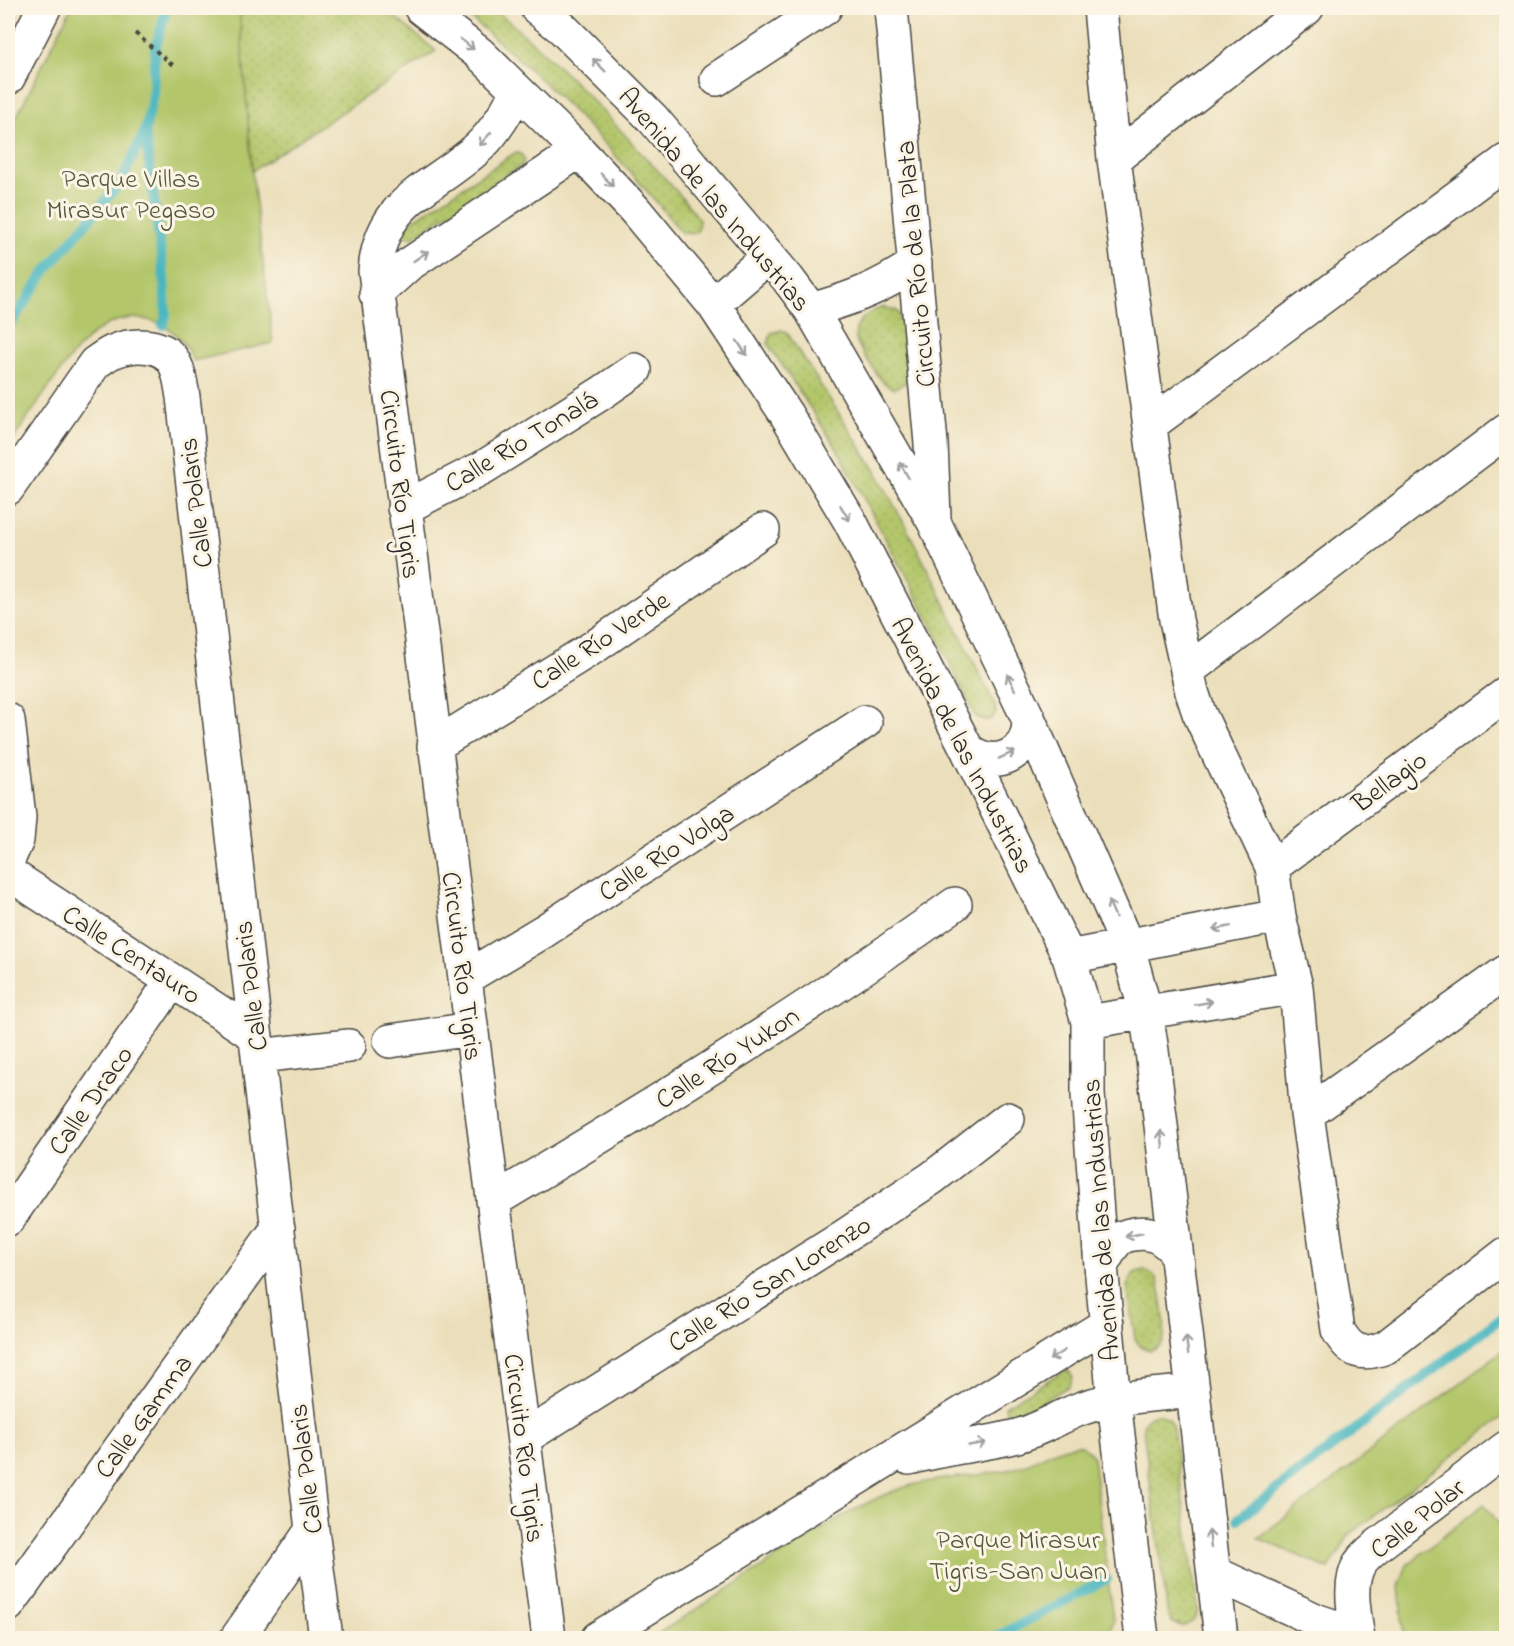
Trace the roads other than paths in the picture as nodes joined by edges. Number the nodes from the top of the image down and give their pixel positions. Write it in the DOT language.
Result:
graph roads {
  1 [pos="44,8"];
  2 [pos="421,8"];
  3 [pos="537,8"];
  4 [pos="825,8"];
  5 [pos="891,8"];
  6 [pos="1100,8"];
  7 [pos="1307,8"];
  8 [pos="8,78"];
  9 [pos="717,79"];
  10 [pos="517,91"];
  11 [pos="579,151"];
  12 [pos="1114,159"];
  13 [pos="1506,161"];
  14 [pos="769,256"];
  15 [pos="915,264"];
  16 [pos="376,294"];
  17 [pos="713,304"];
  18 [pos="811,310"];
  19 [pos="635,370"];
  20 [pos="1150,425"];
  21 [pos="1506,431"];
  22 [pos="8,488"];
  23 [pos="404,508"];
  24 [pos="934,522"];
  25 [pos="763,530"];
  26 [pos="1187,671"];
  27 [pos="1506,694"];
  28 [pos="8,720"];
  29 [pos="1029,720"];
  30 [pos="865,722"];
  31 [pos="434,746"];
  32 [pos="967,749"];
  33 [pos="8,860"];
  34 [pos="1272,867"];
  35 [pos="8,873"];
  36 [pos="955,904"];
  37 [pos="1279,916"];
  38 [pos="1128,947"];
  39 [pos="1069,957"];
  40 [pos="1506,972"];
  41 [pos="465,978"];
  42 [pos="172,981"];
  43 [pos="1296,987"];
  44 [pos="1146,1013"];
  45 [pos="1088,1022"];
  46 [pos="471,1029"];
  47 [pos="390,1041"];
  48 [pos="257,1046"];
  49 [pos="349,1046"];
  50 [pos="1307,1114"];
  51 [pos="1008,1119"];
  52 [pos="493,1201"];
  53 [pos="8,1219"];
  54 [pos="278,1228"];
  55 [pos="1176,1252"];
  56 [pos="1506,1254"];
  57 [pos="1101,1266"];
  58 [pos="1107,1324"];
  59 [pos="1193,1390"];
  60 [pos="1114,1401"];
  61 [pos="524,1438"];
  62 [pos="1506,1449"];
  63 [pos="879,1466"];
  64 [pos="312,1530"];
  65 [pos="1214,1573"];
  66 [pos="8,1605"];
  67 [pos="1358,1636"];
  68 [pos="237,1638"];
  69 [pos="326,1638"];
  70 [pos="549,1638"];
  71 [pos="598,1638"];
  72 [pos="1142,1638"];
  73 [pos="1221,1638"];
  1 -- 8 [label="street"];
  2 -- 10 [label="street, Avenida de las Industrias, one-way"];
  14 -- 3 [label="street, Avenida de las Industrias, one-way"];
  4 -- 9 [label="street"];
  5 -- 15 [label="street, Circuito Río de la Plata"];
  6 -- 12 [label="street"];
  7 -- 12 [label="street"];
  10 -- 11 [label="street, Avenida de las Industrias"];
  10 -- 16 [label="street, Circuito Río Tigris, one-way"];
  16 -- 11 [label="street, one-way"];
  11 -- 17 [label="street, Avenida de las Industrias, one-way"];
  12 -- 20 [label="street"];
  13 -- 20 [label="street"];
  14 -- 17 [label="street"];
  14 -- 18 [label="street, Avenida de las Industrias"];
  15 -- 18 [label="street"];
  15 -- 24 [label="street, Circuito Río de la Plata"];
  16 -- 23 [label="street, Circuito Río Tigris"];
  17 -- 32 [label="street, Avenida de las Industrias, one-way"];
  24 -- 18 [label="street, Avenida de las Industrias, one-way"];
  19 -- 23 [label="street, Calle Río Tonalá"];
  20 -- 26 [label="street"];
  21 -- 26 [label="street"];
  22 -- 48 [label="street, Calle Polaris"];
  23 -- 31 [label="street, Circuito Río Tigris"];
  29 -- 24 [label="street, Avenida de las Industrias, one-way"];
  25 -- 31 [label="street, Calle Río Verde"];
  26 -- 34 [label="street"];
  27 -- 34 [label="street, Bellagio"];
  28 -- 33 [label="street"];
  32 -- 29 [label="street, one-way"];
  38 -- 29 [label="street, Avenida de las Industrias, one-way"];
  30 -- 41 [label="street, Calle Río Volga"];
  31 -- 41 [label="street, Circuito Río Tigris"];
  32 -- 39 [label="street, Avenida de las Industrias"];
  34 -- 37 [label="street"];
  35 -- 42 [label="street, Calle Centauro"];
  36 -- 52 [label="street, Calle Río Yukon"];
  37 -- 38 [label="street, one-way"];
  37 -- 43 [label="street"];
  38 -- 39 [label="street"];
  38 -- 44 [label="street, Avenida de las Industrias"];
  39 -- 45 [label="street, Avenida de las Industrias"];
  40 -- 50 [label="street"];
  41 -- 46 [label="street, Circuito Río Tigris"];
  42 -- 48 [label="street, Calle Centauro"];
  42 -- 53 [label="street, Calle Draco"];
  44 -- 43 [label="street, one-way"];
  43 -- 50 [label="street"];
  44 -- 45 [label="street"];
  55 -- 44 [label="street, Avenida de las Industrias, one-way"];
  45 -- 57 [label="street, Avenida de las Industrias"];
  46 -- 47 [label="street"];
  46 -- 52 [label="street, Circuito Río Tigris"];
  48 -- 49 [label="street"];
  48 -- 54 [label="street, Calle Polaris"];
  50 -- 56 [label="street"];
  51 -- 61 [label="street, Calle Río San Lorenzo"];
  52 -- 61 [label="street, Circuito Río Tigris"];
  54 -- 64 [label="street, Calle Polaris"];
  54 -- 66 [label="street, Calle Gamma"];
  55 -- 57 [label="street, one-way"];
  59 -- 55 [label="street, Avenida de las Industrias, one-way"];
  57 -- 58 [label="street, Avenida de las Industrias"];
  58 -- 60 [label="street, Avenida de las Industrias"];
  58 -- 63 [label="street, one-way"];
  59 -- 60 [label="street"];
  65 -- 59 [label="street, Avenida de las Industrias, one-way"];
  63 -- 60 [label="street, one-way"];
  60 -- 72 [label="street, Avenida de las Industrias"];
  61 -- 70 [label="street, Circuito Río Tigris"];
  62 -- 67 [label="street, Calle Polar"];
  63 -- 71 [label="street"];
  64 -- 68 [label="street"];
  64 -- 69 [label="street, Calle Polaris"];
  65 -- 67 [label="street"];
  65 -- 73 [label="street, Avenida de las Industrias"];
}
